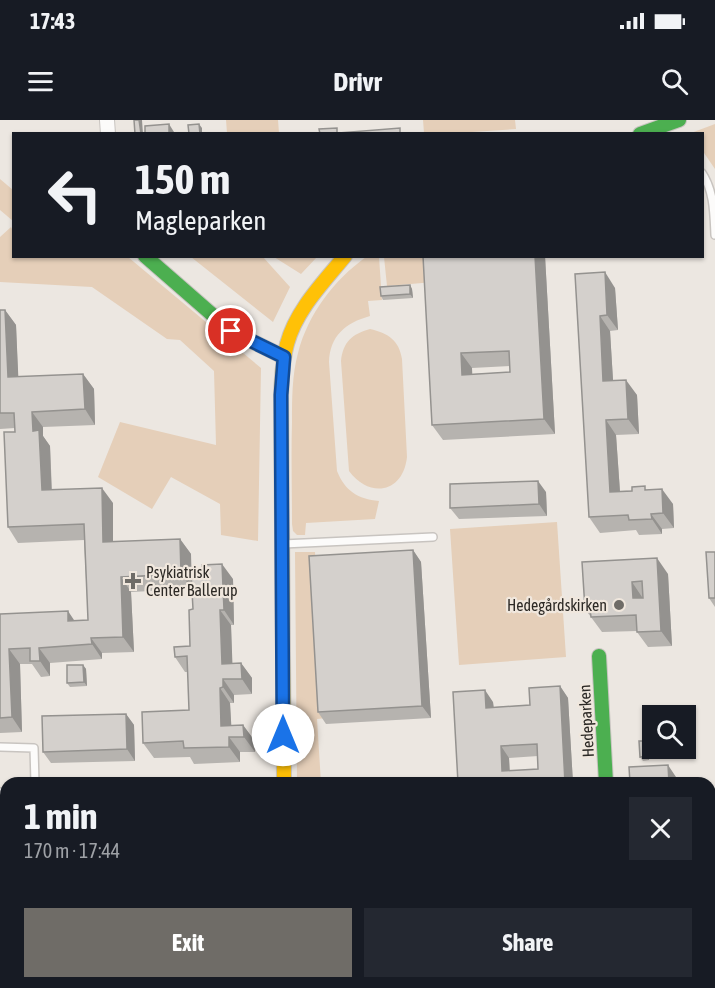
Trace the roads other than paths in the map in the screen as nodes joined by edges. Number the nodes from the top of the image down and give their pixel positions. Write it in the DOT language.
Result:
graph roads {
  1 [pos="675,123"];
  2 [pos="646,132"];
  3 [pos="704,175"];
  4 [pos="715,235"];
  5 [pos="147,258"];
  6 [pos="343,258"];
  7 [pos="284,357"];
  8 [pos="433,537"];
  9 [pos="283,544"];
  10 [pos="599,656"];
  11 [pos="0,747"];
  12 [pos="35,777"];
  13 [pos="284,777"];
  14 [pos="606,777"];
  1 -- 2 [label="street"];
  3 -- 4 [label="lane"];
  5 -- 7 [label="street"];
  6 -- 7 [label="street"];
  7 -- 9 [label="street"];
  8 -- 9 [label="lane"];
  9 -- 13 [label="street"];
  10 -- 14 [label="street, Hedeparken"];
  11 -- 12 [label="lane"];
}
